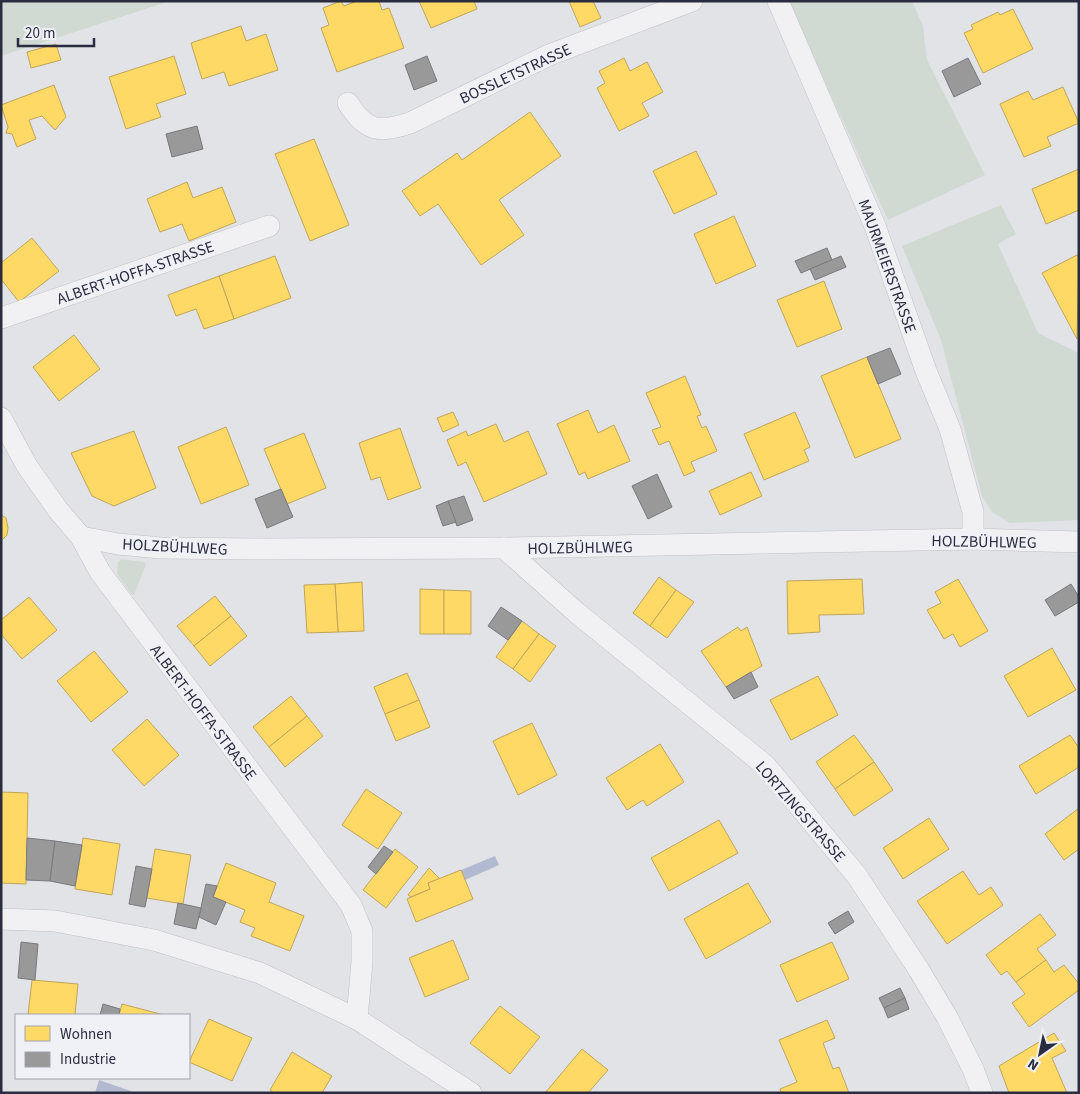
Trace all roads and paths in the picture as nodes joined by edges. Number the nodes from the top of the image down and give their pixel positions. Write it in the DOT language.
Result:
graph roads {
  1 [pos="692,1"];
  2 [pos="778,1"];
  3 [pos="348,102"];
  4 [pos="269,226"];
  5 [pos="1,318"];
  6 [pos="1,418"];
  7 [pos="81,537"];
  8 [pos="973,539"];
  9 [pos="1079,542"];
  10 [pos="504,548"];
  11 [pos="1,919"];
  12 [pos="357,1019"];
  13 [pos="471,1093"];
  14 [pos="982,1093"];
  1 -- 3 [label="street, BOSSLETSTRASSE"];
  2 -- 8 [label="street, MAURMEIERSTRASSE"];
  4 -- 5 [label="street, ALBERT-HOFFA-STRASSE"];
  6 -- 7 [label="street, ALBERT-HOFFA-STRASSE"];
  7 -- 10 [label="street, HOLZBÜHLWEG"];
  7 -- 12 [label="street, ALBERT-HOFFA-STRASSE"];
  8 -- 9 [label="street, HOLZBÜHLWEG"];
  8 -- 10 [label="street, HOLZBÜHLWEG"];
  10 -- 14 [label="street, LORTZINGSTRASSE"];
  11 -- 12 [label="street"];
  12 -- 13 [label="street"];
}
